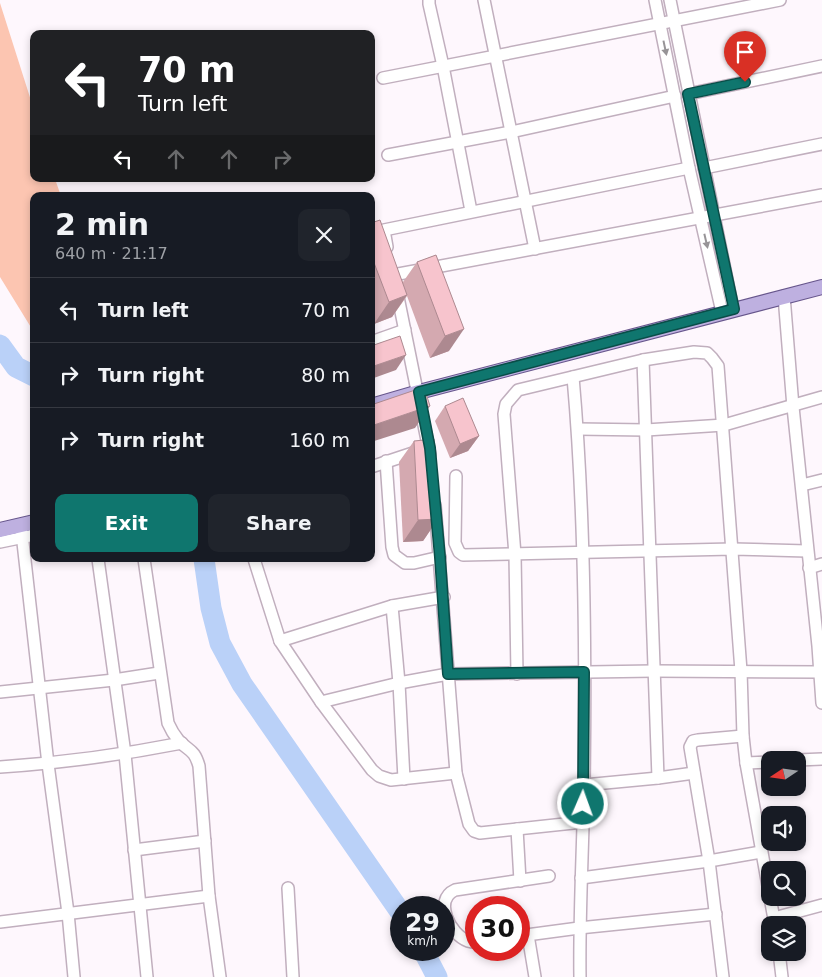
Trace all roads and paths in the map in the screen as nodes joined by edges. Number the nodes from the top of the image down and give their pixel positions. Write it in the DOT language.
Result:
graph roads {
  1 [pos="429,0"];
  2 [pos="484,0"];
  3 [pos="655,0"];
  4 [pos="670,0"];
  5 [pos="780,0"];
  6 [pos="674,22"];
  7 [pos="660,25"];
  8 [pos="495,57"];
  9 [pos="443,66"];
  10 [pos="822,66"];
  11 [pos="383,78"];
  12 [pos="688,94"];
  13 [pos="675,96"];
  14 [pos="511,132"];
  15 [pos="457,142"];
  16 [pos="822,144"];
  17 [pos="388,155"];
  18 [pos="689,168"];
  19 [pos="704,168"];
  20 [pos="822,195"];
  21 [pos="524,201"];
  22 [pos="471,212"];
  23 [pos="715,215"];
  24 [pos="701,216"];
  25 [pos="535,249"];
  26 [pos="391,266"];
  27 [pos="822,287"];
  28 [pos="784,296"];
  29 [pos="728,311"];
  30 [pos="405,330"];
  31 [pos="375,341"];
  32 [pos="643,360"];
  33 [pos="573,377"];
  34 [pos="419,392"];
  35 [pos="822,397"];
  36 [pos="375,405"];
  37 [pos="793,406"];
  38 [pos="724,425"];
  39 [pos="578,429"];
  40 [pos="646,430"];
  41 [pos="430,448"];
  42 [pos="386,461"];
  43 [pos="375,465"];
  44 [pos="432,468"];
  45 [pos="456,476"];
  46 [pos="822,480"];
  47 [pos="802,485"];
  48 [pos="435,498"];
  49 [pos="0,530"];
  50 [pos="28,530"];
  51 [pos="0,542"];
  52 [pos="733,549"];
  53 [pos="649,550"];
  54 [pos="582,551"];
  55 [pos="807,551"];
  56 [pos="515,555"];
  57 [pos="30,556"];
  58 [pos="440,557"];
  59 [pos="30,562"];
  60 [pos="98,562"];
  61 [pos="144,562"];
  62 [pos="255,562"];
  63 [pos="822,564"];
  64 [pos="809,568"];
  65 [pos="444,597"];
  66 [pos="392,606"];
  67 [pos="280,641"];
  68 [pos="820,646"];
  69 [pos="654,671"];
  70 [pos="742,671"];
  71 [pos="584,672"];
  72 [pos="820,672"];
  73 [pos="159,673"];
  74 [pos="448,674"];
  75 [pos="517,674"];
  76 [pos="114,680"];
  77 [pos="399,683"];
  78 [pos="40,687"];
  79 [pos="0,692"];
  80 [pos="321,702"];
  81 [pos="822,703"];
  82 [pos="743,736"];
  83 [pos="182,743"];
  84 [pos="125,754"];
  85 [pos="822,759"];
  86 [pos="806,760"];
  87 [pos="761,762"];
  88 [pos="746,763"];
  89 [pos="48,764"];
  90 [pos="0,767"];
  91 [pos="456,773"];
  92 [pos="694,773"];
  93 [pos="658,778"];
  94 [pos="404,779"];
  95 [pos="584,785"];
  96 [pos="583,822"];
  97 [pos="517,829"];
  98 [pos="205,841"];
  99 [pos="134,850"];
  100 [pos="761,852"];
  101 [pos="709,861"];
  102 [pos="549,876"];
  103 [pos="581,878"];
  104 [pos="520,881"];
  105 [pos="288,888"];
  106 [pos="208,896"];
  107 [pos="139,904"];
  108 [pos="822,905"];
  109 [pos="68,913"];
  110 [pos="716,914"];
  111 [pos="773,916"];
  112 [pos="791,916"];
  113 [pos="0,922"];
  114 [pos="579,928"];
  115 [pos="530,934"];
  116 [pos="465,939"];
  117 [pos="530,960"];
  118 [pos="780,961"];
  119 [pos="74,977"];
  120 [pos="147,977"];
  121 [pos="220,977"];
  122 [pos="294,977"];
  123 [pos="535,977"];
  124 [pos="580,977"];
  125 [pos="723,977"];
  126 [pos="782,977"];
  1 -- 9 [label="street"];
  2 -- 8 [label="street"];
  3 -- 7 [label="street"];
  4 -- 6 [label="street"];
  5 -- 6 [label="street"];
  6 -- 7 [label="street"];
  6 -- 12 [label="street"];
  7 -- 8 [label="street"];
  7 -- 13 [label="street, one-way"];
  8 -- 9 [label="street"];
  8 -- 14 [label="street"];
  9 -- 11 [label="street"];
  9 -- 15 [label="street"];
  10 -- 12 [label="street"];
  12 -- 19 [label="street"];
  13 -- 14 [label="street"];
  13 -- 18 [label="street"];
  14 -- 15 [label="street"];
  14 -- 21 [label="street"];
  15 -- 17 [label="street"];
  15 -- 22 [label="street"];
  16 -- 19 [label="street"];
  18 -- 21 [label="street"];
  18 -- 24 [label="street"];
  19 -- 23 [label="street"];
  20 -- 23 [label="street"];
  21 -- 22 [label="street"];
  21 -- 25 [label="street"];
  22 -- 26 [label="street"];
  23 -- 24 [label="street"];
  23 -- 29 [label="street"];
  24 -- 25 [label="street"];
  24 -- 29 [label="street, one-way"];
  25 -- 26 [label="street"];
  26 -- 30 [label="street"];
  27 -- 28 [label="main road"];
  28 -- 29 [label="main road"];
  28 -- 37 [label="street"];
  29 -- 34 [label="main road"];
  30 -- 31 [label="street"];
  30 -- 34 [label="street"];
  32 -- 33 [label="street"];
  32 -- 38 [label="street"];
  32 -- 40 [label="street"];
  33 -- 39 [label="street"];
  33 -- 56 [label="street"];
  34 -- 36 [label="main road"];
  34 -- 41 [label="street"];
  35 -- 37 [label="street"];
  37 -- 38 [label="street"];
  37 -- 47 [label="street"];
  38 -- 40 [label="street"];
  38 -- 52 [label="street"];
  39 -- 40 [label="street"];
  39 -- 54 [label="street"];
  40 -- 53 [label="street"];
  41 -- 42 [label="street"];
  41 -- 44 [label="street"];
  42 -- 43 [label="street"];
  42 -- 58 [label="street"];
  45 -- 56 [label="street"];
  46 -- 47 [label="street"];
  47 -- 55 [label="street"];
  48 -- 58 [label="street"];
  49 -- 50 [label="main road"];
  50 -- 51 [label="street"];
  50 -- 57 [label="street"];
  52 -- 53 [label="street"];
  52 -- 55 [label="street"];
  52 -- 70 [label="street"];
  53 -- 54 [label="street"];
  53 -- 69 [label="street"];
  54 -- 56 [label="street"];
  54 -- 71 [label="street"];
  55 -- 64 [label="street"];
  56 -- 75 [label="street"];
  58 -- 65 [label="street"];
  59 -- 78 [label="street"];
  60 -- 76 [label="street"];
  61 -- 73 [label="street"];
  62 -- 67 [label="street"];
  63 -- 64 [label="street"];
  64 -- 68 [label="street"];
  65 -- 66 [label="street"];
  65 -- 74 [label="street"];
  66 -- 67 [label="street"];
  66 -- 77 [label="street"];
  67 -- 80 [label="street"];
  68 -- 72 [label="street"];
  69 -- 70 [label="street"];
  69 -- 71 [label="street"];
  69 -- 93 [label="street"];
  70 -- 72 [label="street"];
  70 -- 82 [label="street"];
  71 -- 75 [label="street"];
  71 -- 95 [label="street"];
  72 -- 81 [label="street"];
  73 -- 76 [label="street"];
  73 -- 83 [label="street"];
  74 -- 75 [label="street"];
  74 -- 77 [label="street"];
  74 -- 91 [label="street"];
  76 -- 78 [label="street"];
  76 -- 84 [label="street"];
  77 -- 80 [label="street"];
  77 -- 94 [label="street"];
  78 -- 79 [label="street"];
  78 -- 89 [label="street"];
  80 -- 94 [label="street"];
  82 -- 88 [label="street"];
  82 -- 92 [label="street"];
  83 -- 84 [label="street"];
  83 -- 98 [label="street"];
  84 -- 89 [label="street"];
  84 -- 99 [label="street"];
  85 -- 86 [label="street"];
  87 -- 88 [label="street"];
  88 -- 100 [label="street"];
  89 -- 90 [label="street"];
  89 -- 109 [label="street"];
  91 -- 94 [label="street"];
  91 -- 97 [label="street"];
  92 -- 93 [label="street"];
  92 -- 101 [label="street"];
  93 -- 95 [label="street"];
  95 -- 96 [label="street"];
  96 -- 97 [label="street"];
  96 -- 103 [label="street"];
  97 -- 104 [label="street"];
  98 -- 99 [label="street"];
  98 -- 106 [label="street"];
  99 -- 107 [label="street"];
  100 -- 101 [label="street"];
  100 -- 111 [label="street"];
  101 -- 103 [label="street"];
  101 -- 110 [label="street"];
  102 -- 104 [label="street"];
  103 -- 114 [label="street"];
  104 -- 116 [label="street"];
  105 -- 122 [label="street"];
  106 -- 107 [label="street"];
  106 -- 121 [label="street"];
  107 -- 109 [label="street"];
  107 -- 120 [label="street"];
  108 -- 112 [label="street"];
  109 -- 113 [label="street"];
  109 -- 119 [label="street"];
  110 -- 114 [label="street"];
  110 -- 125 [label="street"];
  114 -- 115 [label="street"];
  114 -- 124 [label="street"];
  117 -- 123 [label="street"];
  118 -- 126 [label="street"];
}
